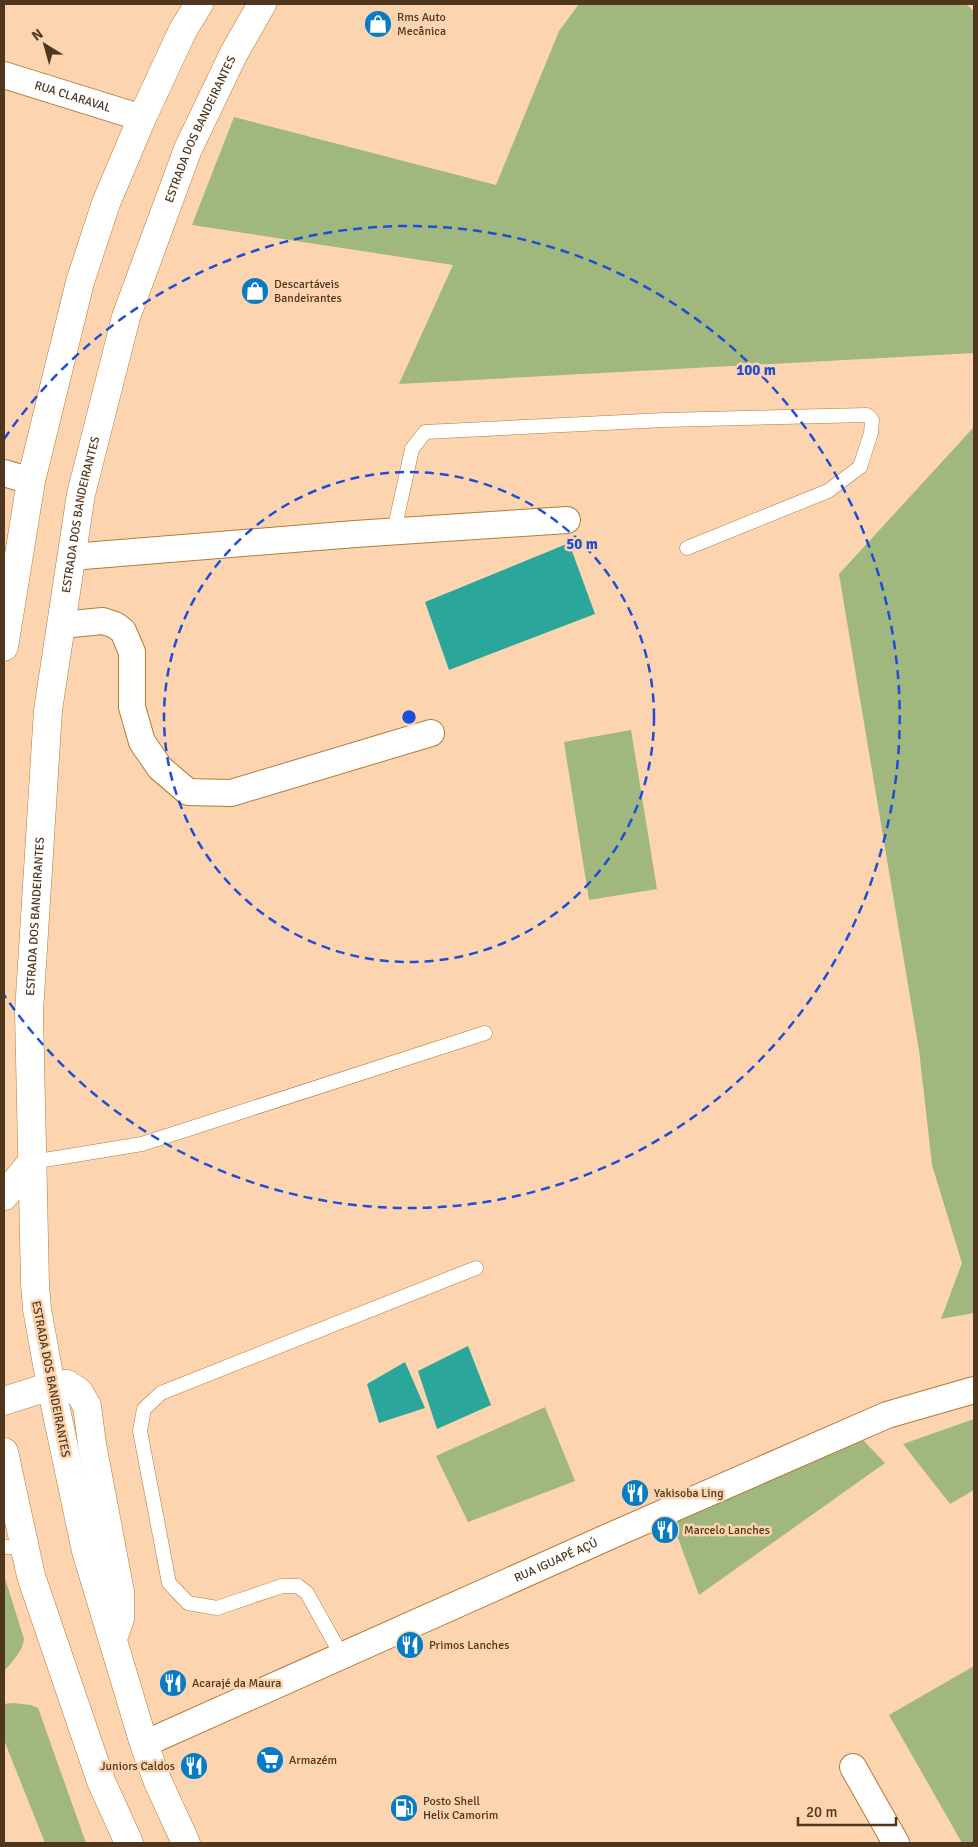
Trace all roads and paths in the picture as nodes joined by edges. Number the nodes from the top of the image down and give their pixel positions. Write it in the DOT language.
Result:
graph roads {
  1 [pos="199,4"];
  2 [pos="262,4"];
  3 [pos="4,75"];
  4 [pos="142,118"];
  5 [pos="4,473"];
  6 [pos="31,481"];
  7 [pos="567,520"];
  8 [pos="394,531"];
  9 [pos="688,548"];
  10 [pos="72,557"];
  11 [pos="61,625"];
  12 [pos="4,647"];
  13 [pos="431,732"];
  14 [pos="486,1033"];
  15 [pos="32,1162"];
  16 [pos="4,1196"];
  17 [pos="476,1268"];
  18 [pos="51,1386"];
  19 [pos="974,1390"];
  20 [pos="4,1401"];
  21 [pos="4,1452"];
  22 [pos="14,1548"];
  23 [pos="342,1656"];
  24 [pos="144,1744"];
  25 [pos="853,1767"];
  26 [pos="129,1843"];
  27 [pos="186,1843"];
  28 [pos="896,1843"];
  1 -- 4 [label="main road"];
  2 -- 10 [label="main road, ESTRADA DOS BANDEIRANTES"];
  3 -- 4 [label="street, RUA CLARAVAL"];
  4 -- 6 [label="main road"];
  5 -- 6 [label="street"];
  6 -- 12 [label="main road"];
  7 -- 8 [label="street"];
  8 -- 9 [label="lane"];
  8 -- 10 [label="street"];
  10 -- 11 [label="main road, ESTRADA DOS BANDEIRANTES"];
  11 -- 13 [label="street"];
  11 -- 15 [label="main road, ESTRADA DOS BANDEIRANTES"];
  14 -- 15 [label="lane"];
  15 -- 16 [label="main road"];
  15 -- 18 [label="main road, ESTRADA DOS BANDEIRANTES"];
  17 -- 23 [label="lane"];
  18 -- 20 [label="main road"];
  18 -- 24 [label="main road, ESTRADA DOS BANDEIRANTES"];
  19 -- 23 [label="street, RUA IGUAPÉ AÇÚ"];
  21 -- 22 [label="main road"];
  22 -- 26 [label="main road"];
  23 -- 24 [label="street, RUA IGUAPÉ AÇÚ"];
  24 -- 27 [label="main road, ESTRADA DOS BANDEIRANTES"];
  25 -- 28 [label="street"];
}
